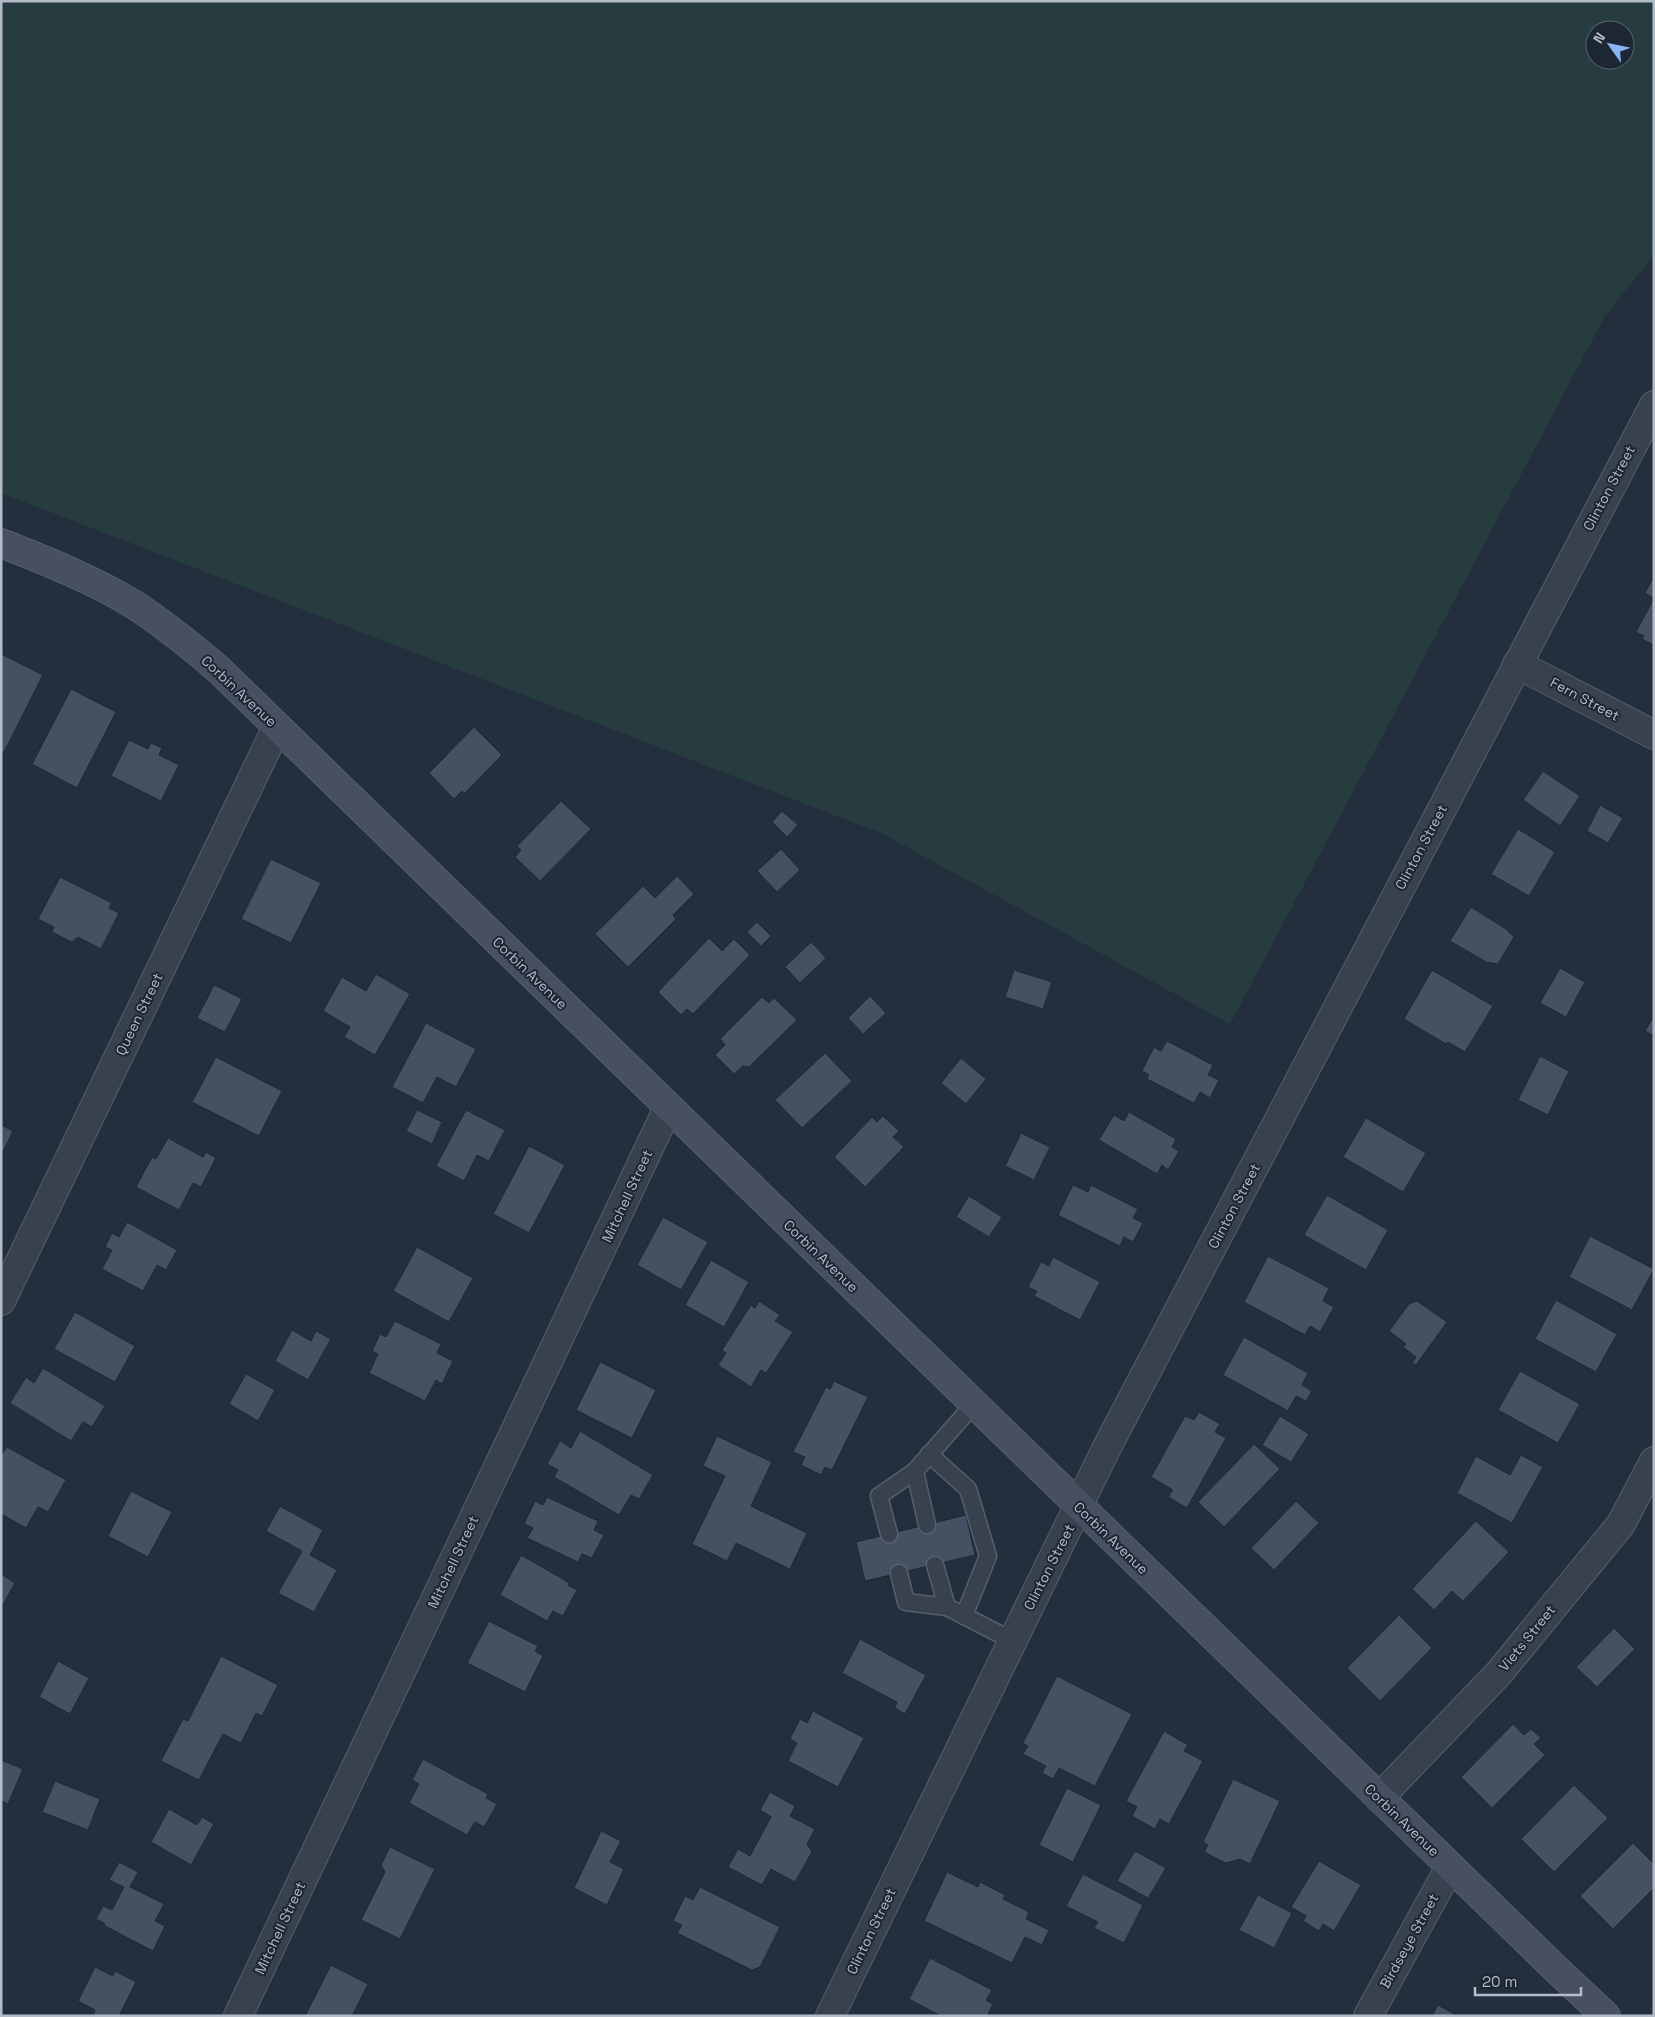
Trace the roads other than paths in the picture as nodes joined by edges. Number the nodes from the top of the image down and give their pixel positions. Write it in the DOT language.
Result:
graph roads {
  1 [pos="1654,405"];
  2 [pos="1,543"];
  3 [pos="1517,664"];
  4 [pos="277,727"];
  5 [pos="1654,735"];
  6 [pos="668,1108"];
  7 [pos="1,1301"];
  8 [pos="974,1404"];
  9 [pos="929,1454"];
  10 [pos="1654,1462"];
  11 [pos="915,1472"];
  12 [pos="1079,1507"];
  13 [pos="927,1525"];
  14 [pos="888,1534"];
  15 [pos="935,1565"];
  16 [pos="899,1573"];
  17 [pos="947,1607"];
  18 [pos="964,1616"];
  19 [pos="1013,1641"];
  20 [pos="1379,1798"];
  21 [pos="1450,1867"];
  22 [pos="238,2016"];
  23 [pos="830,2016"];
  24 [pos="1368,2016"];
  25 [pos="1606,2016"];
  1 -- 3 [label="street, Clinton Street"];
  2 -- 4 [label="main road, Corbin Avenue"];
  3 -- 5 [label="street, Fern Street"];
  3 -- 12 [label="street, Clinton Street"];
  4 -- 6 [label="main road, Corbin Avenue"];
  4 -- 7 [label="street, Queen Street"];
  6 -- 8 [label="main road, Corbin Avenue"];
  6 -- 22 [label="street, Mitchell Street"];
  8 -- 9 [label="lane"];
  8 -- 12 [label="main road, Corbin Avenue"];
  9 -- 11 [label="lane"];
  9 -- 18 [label="lane"];
  10 -- 20 [label="street, Viets Street"];
  11 -- 13 [label="lane"];
  11 -- 14 [label="lane"];
  12 -- 19 [label="street, Clinton Street"];
  12 -- 20 [label="main road, Corbin Avenue"];
  15 -- 17 [label="lane"];
  16 -- 17 [label="lane"];
  17 -- 18 [label="lane"];
  18 -- 19 [label="lane"];
  19 -- 23 [label="street, Clinton Street"];
  20 -- 21 [label="main road, Corbin Avenue"];
  21 -- 24 [label="street, Birdseye Street"];
  21 -- 25 [label="main road, Corbin Avenue"];
}
